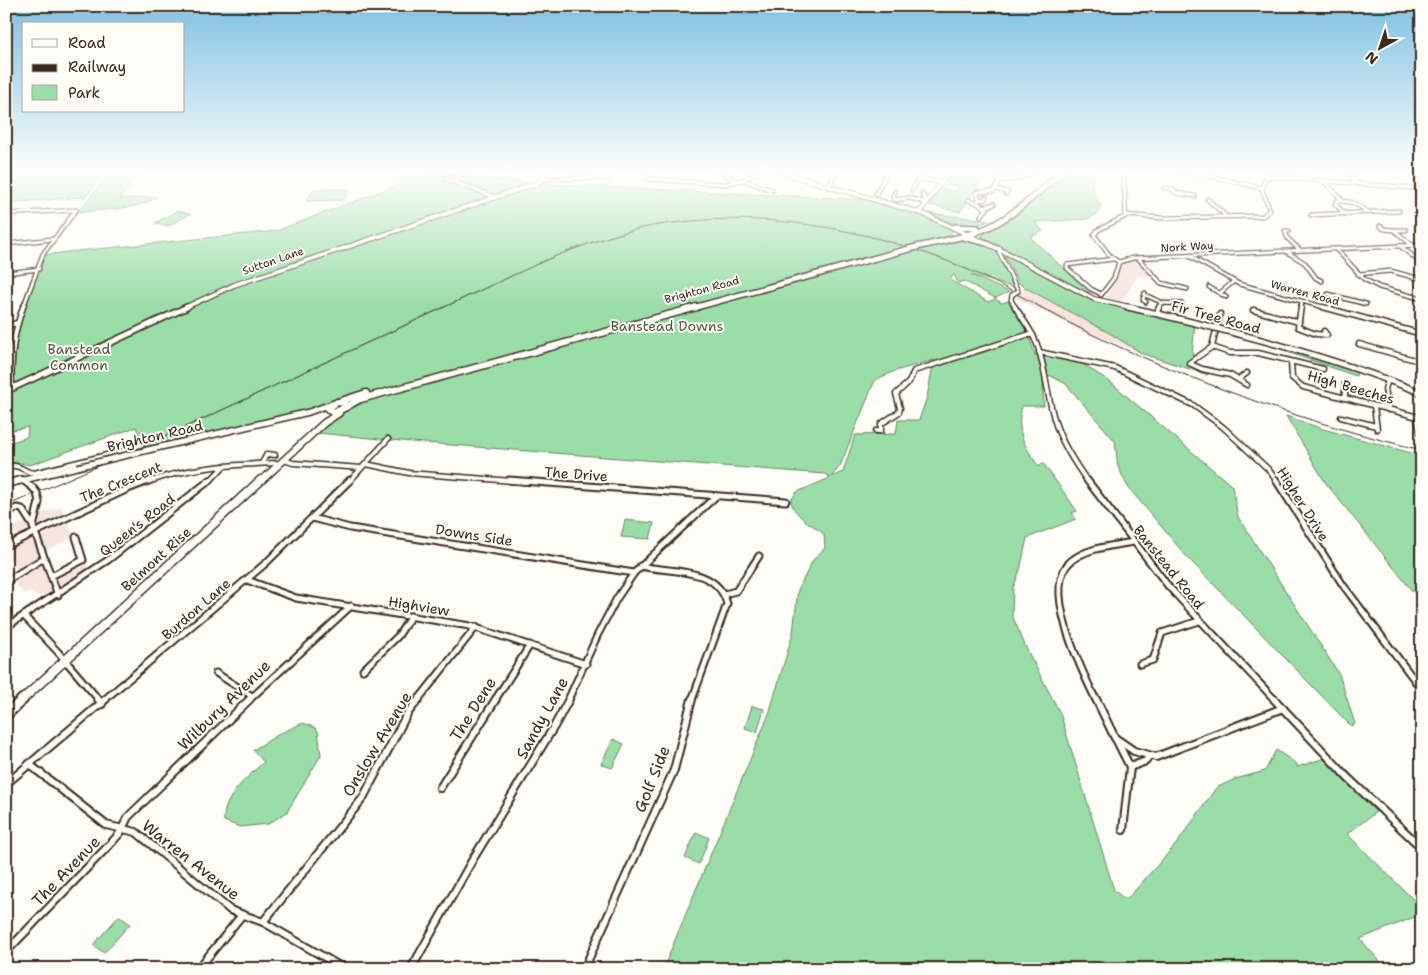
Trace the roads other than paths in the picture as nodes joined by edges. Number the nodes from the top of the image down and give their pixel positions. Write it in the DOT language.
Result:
graph roads {
  1 [pos="72,216"];
  2 [pos="440,216"];
  3 [pos="928,216"];
  4 [pos="1002,216"];
  5 [pos="1006,216"];
  6 [pos="1125,216"];
  7 [pos="1132,216"];
  8 [pos="1215,216"];
  9 [pos="1230,216"];
  10 [pos="1262,216"];
  11 [pos="992,223"];
  12 [pos="1380,226"];
  13 [pos="956,228"];
  14 [pos="980,229"];
  15 [pos="1394,230"];
  16 [pos="1406,230"];
  17 [pos="1289,231"];
  18 [pos="967,233"];
  19 [pos="951,236"];
  20 [pos="960,237"];
  21 [pos="980,238"];
  22 [pos="53,239"];
  23 [pos="987,243"];
  24 [pos="6,244"];
  25 [pos="1399,245"];
  26 [pos="1412,245"];
  27 [pos="1422,245"];
  28 [pos="914,246"];
  29 [pos="1336,248"];
  30 [pos="902,249"];
  31 [pos="999,249"];
  32 [pos="1300,250"];
  33 [pos="1286,251"];
  34 [pos="1189,256"];
  35 [pos="1138,258"];
  36 [pos="1113,259"];
  37 [pos="1420,261"];
  38 [pos="1119,262"];
  39 [pos="38,269"];
  40 [pos="6,273"];
  41 [pos="1358,274"];
  42 [pos="1310,278"];
  43 [pos="1316,278"];
  44 [pos="1417,278"];
  45 [pos="1322,280"];
  46 [pos="1232,282"];
  47 [pos="1209,287"];
  48 [pos="1187,289"];
  49 [pos="1220,293"];
  50 [pos="1102,294"];
  51 [pos="1328,294"];
  52 [pos="1335,296"];
  53 [pos="1226,297"];
  54 [pos="1422,299"];
  55 [pos="1100,301"];
  56 [pos="1302,301"];
  57 [pos="1146,302"];
  58 [pos="1161,302"];
  59 [pos="1182,304"];
  60 [pos="1366,304"];
  61 [pos="1330,308"];
  62 [pos="1253,310"];
  63 [pos="1157,313"];
  64 [pos="1220,314"];
  65 [pos="1299,322"];
  66 [pos="18,323"];
  67 [pos="6,326"];
  68 [pos="1216,331"];
  69 [pos="1419,334"];
  70 [pos="1032,335"];
  71 [pos="1332,336"];
  72 [pos="1359,344"];
  73 [pos="1212,347"];
  74 [pos="1422,349"];
  75 [pos="1039,352"];
  76 [pos="1290,362"];
  77 [pos="1422,362"];
  78 [pos="1324,369"];
  79 [pos="9,371"];
  80 [pos="1247,374"];
  81 [pos="1239,379"];
  82 [pos="1388,380"];
  83 [pos="1345,384"];
  84 [pos="1247,385"];
  85 [pos="8,390"];
  86 [pos="1422,393"];
  87 [pos="1345,398"];
  88 [pos="335,403"];
  89 [pos="1374,406"];
  90 [pos="343,409"];
  91 [pos="1389,410"];
  92 [pos="330,411"];
  93 [pos="309,412"];
  94 [pos="1341,417"];
  95 [pos="1419,417"];
  96 [pos="6,418"];
  97 [pos="324,423"];
  98 [pos="876,432"];
  99 [pos="1415,435"];
  100 [pos="1421,437"];
  101 [pos="388,439"];
  102 [pos="127,450"];
  103 [pos="275,455"];
  104 [pos="282,462"];
  105 [pos="262,463"];
  106 [pos="366,464"];
  107 [pos="6,466"];
  108 [pos="224,466"];
  109 [pos="361,468"];
  110 [pos="22,480"];
  111 [pos="6,484"];
  112 [pos="716,496"];
  113 [pos="786,500"];
  114 [pos="6,512"];
  115 [pos="312,518"];
  116 [pos="34,530"];
  117 [pos="76,536"];
  118 [pos="1133,542"];
  119 [pos="6,546"];
  120 [pos="759,556"];
  121 [pos="44,558"];
  122 [pos="640,566"];
  123 [pos="634,573"];
  124 [pos="51,576"];
  125 [pos="247,580"];
  126 [pos="6,581"];
  127 [pos="58,594"];
  128 [pos="724,594"];
  129 [pos="351,606"];
  130 [pos="24,616"];
  131 [pos="411,616"];
  132 [pos="1199,621"];
  133 [pos="6,627"];
  134 [pos="476,627"];
  135 [pos="530,645"];
  136 [pos="65,661"];
  137 [pos="586,664"];
  138 [pos="1140,664"];
  139 [pos="362,670"];
  140 [pos="216,673"];
  141 [pos="1422,690"];
  142 [pos="252,696"];
  143 [pos="102,704"];
  144 [pos="1283,708"];
  145 [pos="6,715"];
  146 [pos="1116,738"];
  147 [pos="1149,756"];
  148 [pos="29,764"];
  149 [pos="1130,767"];
  150 [pos="6,784"];
  151 [pos="440,788"];
  152 [pos="122,829"];
  153 [pos="1123,830"];
  154 [pos="1422,848"];
  155 [pos="242,915"];
  156 [pos="263,922"];
  157 [pos="6,952"];
  158 [pos="198,969"];
  159 [pos="345,969"];
  160 [pos="411,969"];
  161 [pos="584,969"];
  1 -- 22 [label="street"];
  2 -- 85 [label="main road, Sutton Lane"];
  3 -- 13 [label="main road"];
  4 -- 11 [label="highway, Brighton Road"];
  5 -- 11 [label="highway, Brighton Road"];
  6 -- 36 [label="street"];
  7 -- 8 [label="street"];
  9 -- 10 [label="street"];
  11 -- 14 [label="highway, Brighton Road"];
  12 -- 15 [label="street"];
  13 -- 14 [label="highway"];
  13 -- 18 [label="main road"];
  13 -- 19 [label="highway"];
  14 -- 18 [label="highway, Brighton Road"];
  14 -- 21 [label="highway"];
  15 -- 16 [label="street"];
  15 -- 26 [label="street"];
  17 -- 32 [label="street"];
  18 -- 19 [label="highway, Brighton Road"];
  18 -- 20 [label="highway, Brighton Road"];
  18 -- 21 [label="main road, Fir Tree Road"];
  18 -- 23 [label="main road, Fir Tree Road"];
  19 -- 28 [label="highway, Brighton Road"];
  20 -- 23 [label="highway"];
  20 -- 28 [label="highway, Brighton Road"];
  21 -- 31 [label="main road, Fir Tree Road"];
  22 -- 24 [label="street"];
  22 -- 39 [label="street"];
  23 -- 31 [label="main road, Fir Tree Road"];
  25 -- 26 [label="street, Nork Way"];
  25 -- 29 [label="street, Nork Way"];
  25 -- 37 [label="street"];
  26 -- 27 [label="street, Nork Way"];
  28 -- 30 [label="highway, Brighton Road, bridge"];
  29 -- 32 [label="street, Nork Way"];
  29 -- 41 [label="street"];
  30 -- 88 [label="highway, Brighton Road"];
  30 -- 90 [label="highway, Brighton Road"];
  31 -- 55 [label="main road, Fir Tree Road"];
  31 -- 70 [label="street, Banstead Road, bridge"];
  32 -- 33 [label="street, Nork Way"];
  33 -- 34 [label="street, Nork Way"];
  33 -- 43 [label="street"];
  34 -- 35 [label="street, Nork Way"];
  34 -- 46 [label="street, Warren Road"];
  35 -- 38 [label="street, Nork Way"];
  35 -- 48 [label="street"];
  36 -- 38 [label="street"];
  36 -- 50 [label="street"];
  38 -- 50 [label="street"];
  39 -- 40 [label="street"];
  39 -- 66 [label="street"];
  41 -- 44 [label="street"];
  41 -- 54 [label="street"];
  42 -- 43 [label="street"];
  43 -- 45 [label="street"];
  46 -- 49 [label="street"];
  46 -- 56 [label="street, Warren Road"];
  47 -- 49 [label="street"];
  49 -- 53 [label="street"];
  50 -- 55 [label="street"];
  51 -- 52 [label="street"];
  52 -- 60 [label="street"];
  52 -- 61 [label="street"];
  55 -- 63 [label="main road, Fir Tree Road"];
  56 -- 61 [label="street, Warren Road"];
  56 -- 65 [label="street"];
  57 -- 58 [label="street"];
  58 -- 59 [label="street"];
  58 -- 63 [label="street"];
  61 -- 69 [label="street, Warren Road"];
  62 -- 65 [label="street"];
  63 -- 68 [label="main road, Fir Tree Road"];
  64 -- 68 [label="street"];
  65 -- 71 [label="street"];
  66 -- 67 [label="street"];
  66 -- 79 [label="street"];
  68 -- 73 [label="street"];
  68 -- 82 [label="main road, Fir Tree Road"];
  69 -- 74 [label="street"];
  70 -- 75 [label="street, Banstead Road"];
  70 -- 98 [label="street"];
  72 -- 77 [label="street"];
  73 -- 76 [label="street"];
  73 -- 81 [label="street"];
  75 -- 118 [label="street, Banstead Road"];
  75 -- 141 [label="street, Higher Drive"];
  76 -- 78 [label="street"];
  76 -- 87 [label="street, High Beeches"];
  79 -- 85 [label="street"];
  80 -- 81 [label="street"];
  81 -- 84 [label="street"];
  82 -- 86 [label="main road, Fir Tree Road"];
  82 -- 91 [label="street"];
  83 -- 87 [label="street"];
  85 -- 96 [label="street"];
  87 -- 89 [label="street, High Beeches"];
  88 -- 90 [label="highway"];
  88 -- 92 [label="highway"];
  88 -- 93 [label="main road, Brighton Road"];
  89 -- 91 [label="street, High Beeches"];
  89 -- 94 [label="street"];
  90 -- 92 [label="highway"];
  90 -- 97 [label="highway, Belmont Rise"];
  91 -- 95 [label="street, High Beeches"];
  92 -- 93 [label="main road, Brighton Road"];
  92 -- 97 [label="highway, Belmont Rise"];
  93 -- 110 [label="main road, Brighton Road, bridge"];
  95 -- 100 [label="street"];
  97 -- 104 [label="highway, Belmont Rise"];
  99 -- 100 [label="street"];
  101 -- 106 [label="street, Burdon Lane"];
  102 -- 107 [label="street"];
  103 -- 105 [label="street"];
  104 -- 105 [label="street, The Crescent"];
  104 -- 109 [label="street, The Crescent"];
  104 -- 136 [label="highway, Belmont Rise"];
  105 -- 108 [label="street, The Crescent"];
  106 -- 109 [label="street, Burdon Lane"];
  106 -- 112 [label="street, The Drive"];
  108 -- 116 [label="street, The Crescent"];
  108 -- 127 [label="street, Queen's Road"];
  109 -- 115 [label="street, Burdon Lane"];
  110 -- 111 [label="main road, Brighton Road"];
  110 -- 116 [label="street, bridge"];
  112 -- 113 [label="street, The Drive"];
  112 -- 122 [label="street, Sandy Lane"];
  114 -- 116 [label="street"];
  115 -- 123 [label="street, Downs Side"];
  115 -- 125 [label="street, Burdon Lane"];
  116 -- 119 [label="street, The Crescent"];
  116 -- 121 [label="street"];
  117 -- 124 [label="street"];
  118 -- 132 [label="street, Banstead Road"];
  118 -- 146 [label="street"];
  120 -- 128 [label="street"];
  121 -- 124 [label="street"];
  121 -- 126 [label="street"];
  122 -- 123 [label="street, Sandy Lane"];
  122 -- 128 [label="street"];
  123 -- 137 [label="street, Sandy Lane"];
  124 -- 127 [label="street"];
  125 -- 129 [label="street, Highview"];
  125 -- 143 [label="street, Burdon Lane"];
  127 -- 130 [label="street, Queen's Road"];
  128 -- 161 [label="street, Golf Side"];
  129 -- 131 [label="street, Highview"];
  129 -- 142 [label="street, Wilbury Avenue"];
  130 -- 133 [label="street, Queen's Road"];
  130 -- 136 [label="street"];
  131 -- 134 [label="street, Highview"];
  131 -- 139 [label="street"];
  132 -- 138 [label="street"];
  132 -- 144 [label="street, Banstead Road"];
  134 -- 135 [label="street, Highview"];
  134 -- 156 [label="street, Onslow Avenue"];
  135 -- 137 [label="street, Highview"];
  135 -- 151 [label="street, The Dene"];
  136 -- 143 [label="street"];
  136 -- 145 [label="highway, Belmont Rise"];
  137 -- 160 [label="street, Sandy Lane"];
  140 -- 142 [label="street"];
  142 -- 152 [label="street, Wilbury Avenue"];
  143 -- 148 [label="street, Burdon Lane"];
  144 -- 147 [label="street"];
  144 -- 154 [label="street, Banstead Road"];
  146 -- 147 [label="street"];
  146 -- 149 [label="street"];
  147 -- 149 [label="street"];
  148 -- 150 [label="street, Burdon Lane"];
  148 -- 152 [label="street, Warren Avenue"];
  149 -- 153 [label="street"];
  152 -- 155 [label="street, Warren Avenue"];
  152 -- 157 [label="street, The Avenue"];
  155 -- 156 [label="street, Warren Avenue"];
  155 -- 158 [label="street"];
  156 -- 159 [label="street, Warren Avenue"];
}
